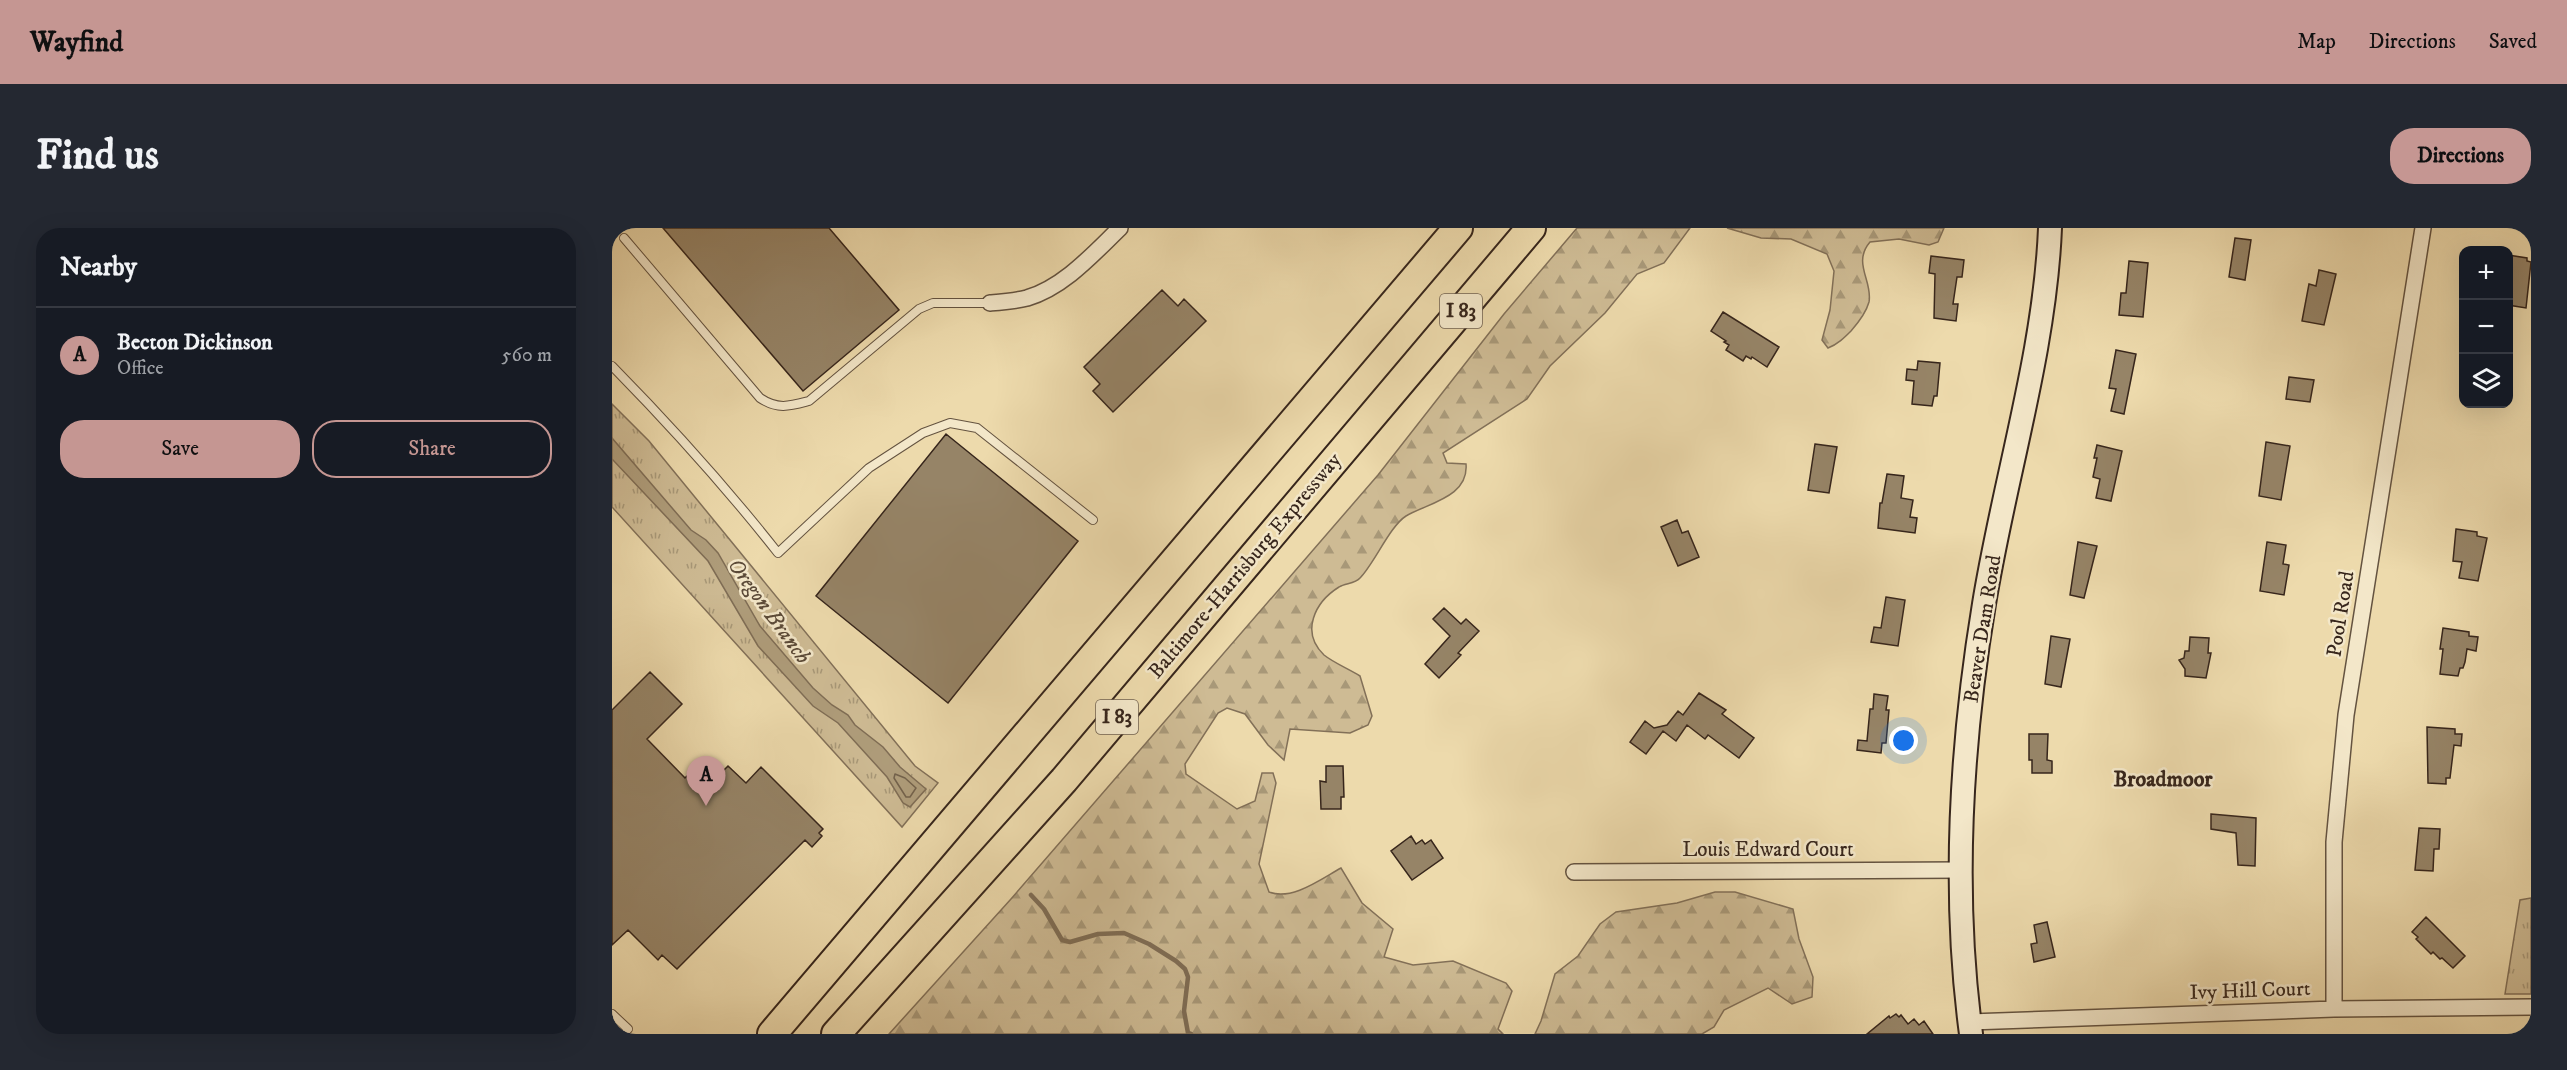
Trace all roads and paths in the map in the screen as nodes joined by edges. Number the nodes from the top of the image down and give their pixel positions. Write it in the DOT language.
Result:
graph roads {
  1 [pos="1120,228"];
  2 [pos="1458,228"];
  3 [pos="1531,228"];
  4 [pos="2050,228"];
  5 [pos="2423,228"];
  6 [pos="624,238"];
  7 [pos="990,303"];
  8 [pos="612,366"];
  9 [pos="1093,520"];
  10 [pos="922,860"];
  11 [pos="1962,870"];
  12 [pos="1574,872"];
  13 [pos="2531,1007"];
  14 [pos="2334,1009"];
  15 [pos="612,1014"];
  16 [pos="1970,1028"];
  17 [pos="623,1034"];
  18 [pos="754,1034"];
  19 [pos="772,1034"];
  20 [pos="836,1034"];
  1 -- 7 [label="street"];
  2 -- 10 [label="highway, I 83"];
  3 -- 20 [label="highway, Baltimore-Harrisburg Expressway / I 83"];
  4 -- 11 [label="street, Beaver Dam Road"];
  5 -- 14 [label="street, Pool Road"];
  6 -- 7 [label="lane"];
  8 -- 9 [label="lane"];
  10 -- 18 [label="highway"];
  10 -- 19 [label="highway, I 83"];
  11 -- 12 [label="street, Louis Edward Court"];
  11 -- 16 [label="street, Beaver Dam Road"];
  13 -- 14 [label="street, Ivy Hill Court"];
  14 -- 16 [label="street, Ivy Hill Court"];
  15 -- 17 [label="lane"];
}
